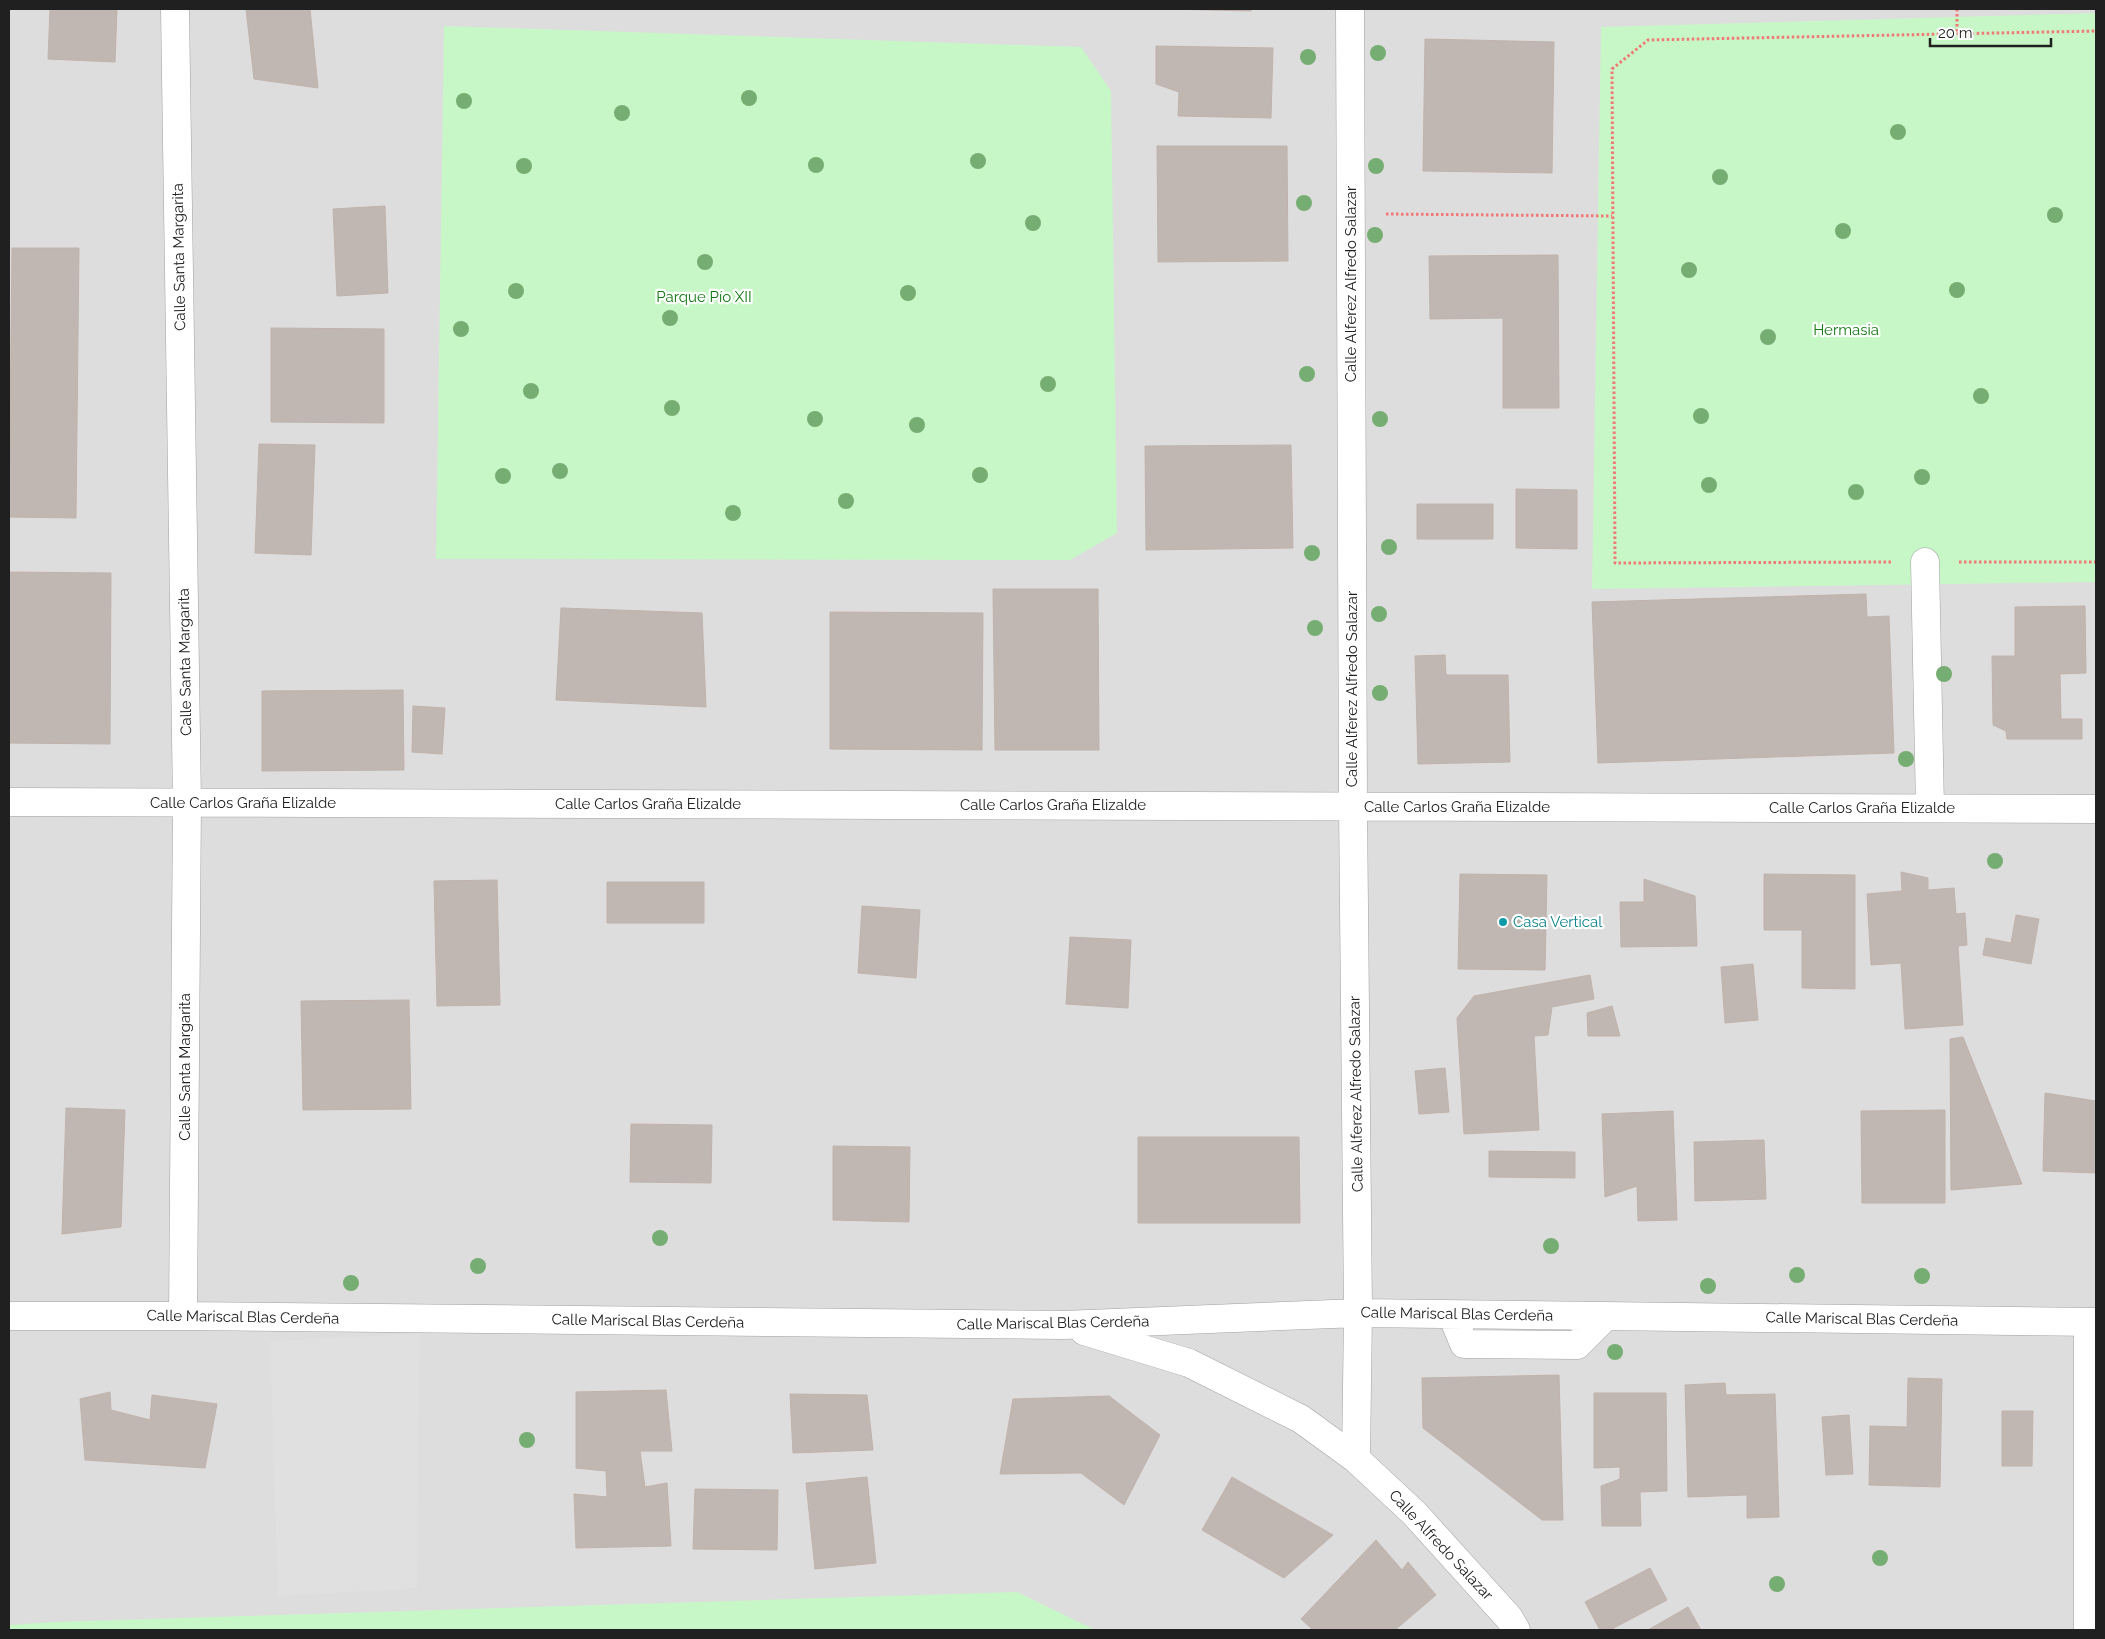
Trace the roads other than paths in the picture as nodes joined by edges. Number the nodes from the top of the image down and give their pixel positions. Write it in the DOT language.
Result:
graph roads {
  1 [pos="175,9"];
  2 [pos="1350,9"];
  3 [pos="1925,562"];
  4 [pos="9,802"];
  5 [pos="187,803"];
  6 [pos="1353,806"];
  7 [pos="1930,808"];
  8 [pos="2096,809"];
  9 [pos="1358,1313"];
  10 [pos="9,1316"];
  11 [pos="183,1316"];
  12 [pos="2092,1322"];
  13 [pos="1064,1325"];
  14 [pos="1356,1458"];
  15 [pos="1516,1630"];
  16 [pos="2088,1630"];
  1 -- 5 [label="street, Calle Santa Margarita"];
  2 -- 6 [label="street, Calle Alferez Alfredo Salazar"];
  3 -- 7 [label="street"];
  4 -- 5 [label="street, Calle Carlos Graña Elizalde"];
  5 -- 6 [label="street, Calle Carlos Graña Elizalde"];
  5 -- 11 [label="street, Calle Santa Margarita"];
  6 -- 7 [label="street, Calle Carlos Graña Elizalde"];
  6 -- 9 [label="street, Calle Alferez Alfredo Salazar"];
  7 -- 8 [label="street, Calle Carlos Graña Elizalde"];
  9 -- 12 [label="street, Calle Mariscal Blas Cerdeña"];
  9 -- 13 [label="street, Calle Mariscal Blas Cerdeña"];
  9 -- 14 [label="street, Calle Alferez Alfredo Salazar"];
  10 -- 11 [label="street, Calle Mariscal Blas Cerdeña"];
  11 -- 13 [label="street, Calle Mariscal Blas Cerdeña"];
  12 -- 16 [label="street"];
  13 -- 14 [label="street, Calle Alfredo Salazar"];
  14 -- 15 [label="street, Calle Alfredo Salazar"];
}
